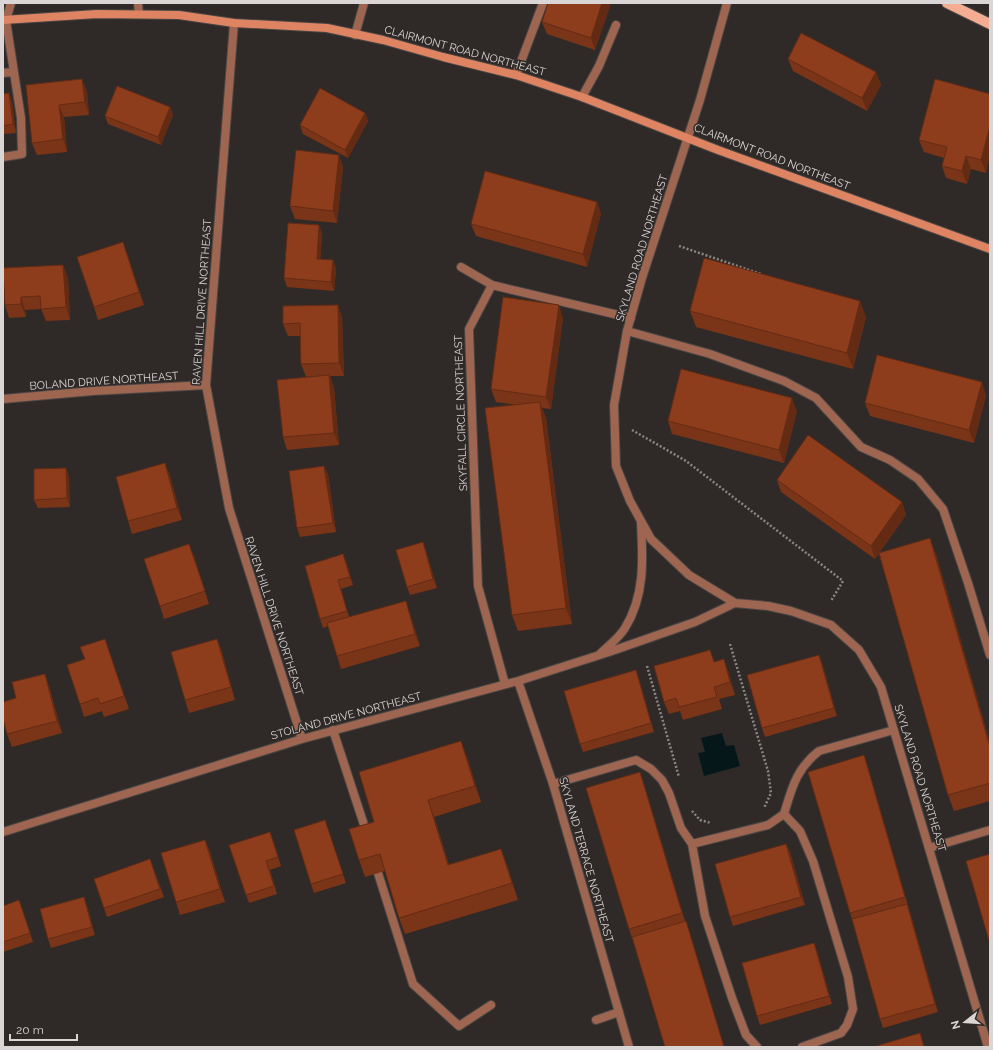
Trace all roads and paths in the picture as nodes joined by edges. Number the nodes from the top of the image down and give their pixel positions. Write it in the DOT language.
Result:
graph roads {
  1 [pos="11,3"];
  2 [pos="138,3"];
  3 [pos="364,3"];
  4 [pos="543,3"];
  5 [pos="727,3"];
  6 [pos="947,3"];
  7 [pos="139,14"];
  8 [pos="4,20"];
  9 [pos="234,23"];
  10 [pos="990,24"];
  11 [pos="616,25"];
  12 [pos="355,35"];
  13 [pos="13,72"];
  14 [pos="3,73"];
  15 [pos="516,74"];
  16 [pos="582,96"];
  17 [pos="687,137"];
  18 [pos="3,157"];
  19 [pos="679,246"];
  20 [pos="990,249"];
  21 [pos="461,267"];
  22 [pos="763,275"];
  23 [pos="492,285"];
  24 [pos="631,318"];
  25 [pos="627,332"];
  26 [pos="206,385"];
  27 [pos="3,399"];
  28 [pos="632,430"];
  29 [pos="641,521"];
  30 [pos="831,601"];
  31 [pos="735,603"];
  32 [pos="730,644"];
  33 [pos="598,656"];
  34 [pos="990,656"];
  35 [pos="647,666"];
  36 [pos="518,681"];
  37 [pos="505,684"];
  38 [pos="333,730"];
  39 [pos="894,730"];
  40 [pos="302,739"];
  41 [pos="680,780"];
  42 [pos="553,784"];
  43 [pos="771,793"];
  44 [pos="688,805"];
  45 [pos="784,814"];
  46 [pos="700,820"];
  47 [pos="990,830"];
  48 [pos="3,832"];
  49 [pos="369,841"];
  50 [pos="692,844"];
  51 [pos="929,848"];
  52 [pos="378,873"];
  53 [pos="491,1005"];
  54 [pos="618,1012"];
  55 [pos="596,1020"];
  56 [pos="629,1047"];
  57 [pos="757,1047"];
  58 [pos="802,1047"];
  59 [pos="988,1047"];
  1 -- 8 [label="street"];
  2 -- 7 [label="street"];
  3 -- 12 [label="street"];
  4 -- 15 [label="street"];
  5 -- 17 [label="street, SKYLAND ROAD NORTHEAST"];
  6 -- 10 [label="main road"];
  7 -- 8 [label="main road, CLAIRMONT ROAD NORTHEAST"];
  7 -- 9 [label="main road, CLAIRMONT ROAD NORTHEAST"];
  8 -- 13 [label="street"];
  9 -- 12 [label="main road, CLAIRMONT ROAD NORTHEAST"];
  9 -- 26 [label="street, RAVEN HILL DRIVE NORTHEAST"];
  11 -- 16 [label="street"];
  12 -- 15 [label="main road, CLAIRMONT ROAD NORTHEAST"];
  13 -- 14 [label="street"];
  13 -- 18 [label="street"];
  15 -- 16 [label="main road, CLAIRMONT ROAD NORTHEAST"];
  16 -- 17 [label="main road, CLAIRMONT ROAD NORTHEAST"];
  17 -- 20 [label="main road, CLAIRMONT ROAD NORTHEAST"];
  17 -- 24 [label="street, SKYLAND ROAD NORTHEAST"];
  19 -- 22 [label="path"];
  21 -- 23 [label="street"];
  23 -- 24 [label="street"];
  23 -- 37 [label="street, SKYFALL CIRCLE NORTHEAST"];
  24 -- 25 [label="street, SKYLAND ROAD NORTHEAST"];
  25 -- 29 [label="street, SKYLAND ROAD NORTHEAST"];
  25 -- 34 [label="street"];
  26 -- 27 [label="street, BOLAND DRIVE NORTHEAST"];
  26 -- 40 [label="street, RAVEN HILL DRIVE NORTHEAST"];
  28 -- 30 [label="path"];
  29 -- 31 [label="street, SKYLAND ROAD NORTHEAST"];
  29 -- 33 [label="street"];
  31 -- 33 [label="street, STOLAND DRIVE NORTHEAST"];
  31 -- 39 [label="street, SKYLAND ROAD NORTHEAST"];
  32 -- 43 [label="path"];
  33 -- 36 [label="street, STOLAND DRIVE NORTHEAST"];
  35 -- 41 [label="path"];
  36 -- 37 [label="street, STOLAND DRIVE NORTHEAST"];
  36 -- 42 [label="street, SKYLAND TERRACE NORTHEAST"];
  37 -- 38 [label="street, STOLAND DRIVE NORTHEAST"];
  38 -- 40 [label="street, STOLAND DRIVE NORTHEAST"];
  38 -- 49 [label="street"];
  39 -- 45 [label="street"];
  39 -- 51 [label="street, SKYLAND ROAD NORTHEAST"];
  40 -- 48 [label="street, STOLAND DRIVE NORTHEAST"];
  42 -- 50 [label="street"];
  42 -- 54 [label="street, SKYLAND TERRACE NORTHEAST"];
  44 -- 46 [label="path"];
  45 -- 50 [label="street"];
  45 -- 58 [label="street"];
  47 -- 51 [label="street"];
  50 -- 57 [label="street"];
  51 -- 59 [label="street, SKYLAND ROAD NORTHEAST"];
  52 -- 53 [label="street"];
  54 -- 55 [label="street"];
  54 -- 56 [label="street, SKYLAND TERRACE NORTHEAST"];
}
